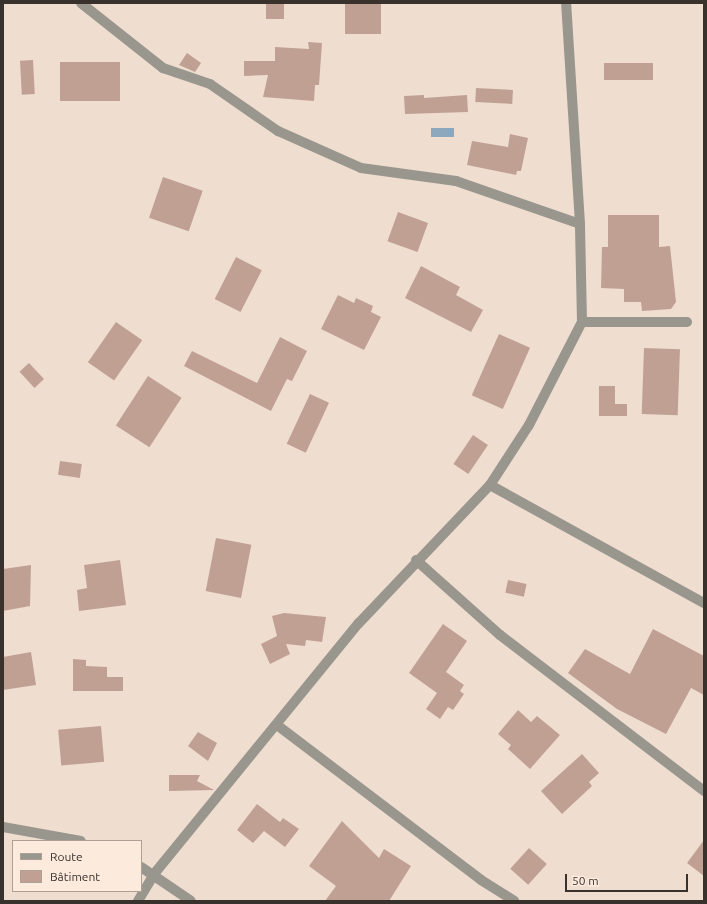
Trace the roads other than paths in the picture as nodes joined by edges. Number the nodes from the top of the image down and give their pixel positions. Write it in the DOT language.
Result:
graph roads {
  1 [pos="81,3"];
  2 [pos="566,3"];
  3 [pos="580,224"];
  4 [pos="582,322"];
  5 [pos="687,322"];
  6 [pos="490,484"];
  7 [pos="416,560"];
  8 [pos="704,603"];
  9 [pos="277,725"];
  10 [pos="704,791"];
  11 [pos="3,828"];
  12 [pos="75,840"];
  13 [pos="142,868"];
  14 [pos="154,874"];
  15 [pos="138,901"];
  16 [pos="191,901"];
  17 [pos="514,901"];
  1 -- 3 [label="street"];
  2 -- 3 [label="street"];
  3 -- 4 [label="street"];
  4 -- 5 [label="street"];
  4 -- 6 [label="street"];
  6 -- 7 [label="street"];
  6 -- 8 [label="street"];
  7 -- 9 [label="street"];
  7 -- 10 [label="street"];
  9 -- 14 [label="street"];
  9 -- 17 [label="street"];
  11 -- 12 [label="street"];
  13 -- 14 [label="street"];
  14 -- 15 [label="street"];
  14 -- 16 [label="street"];
}
